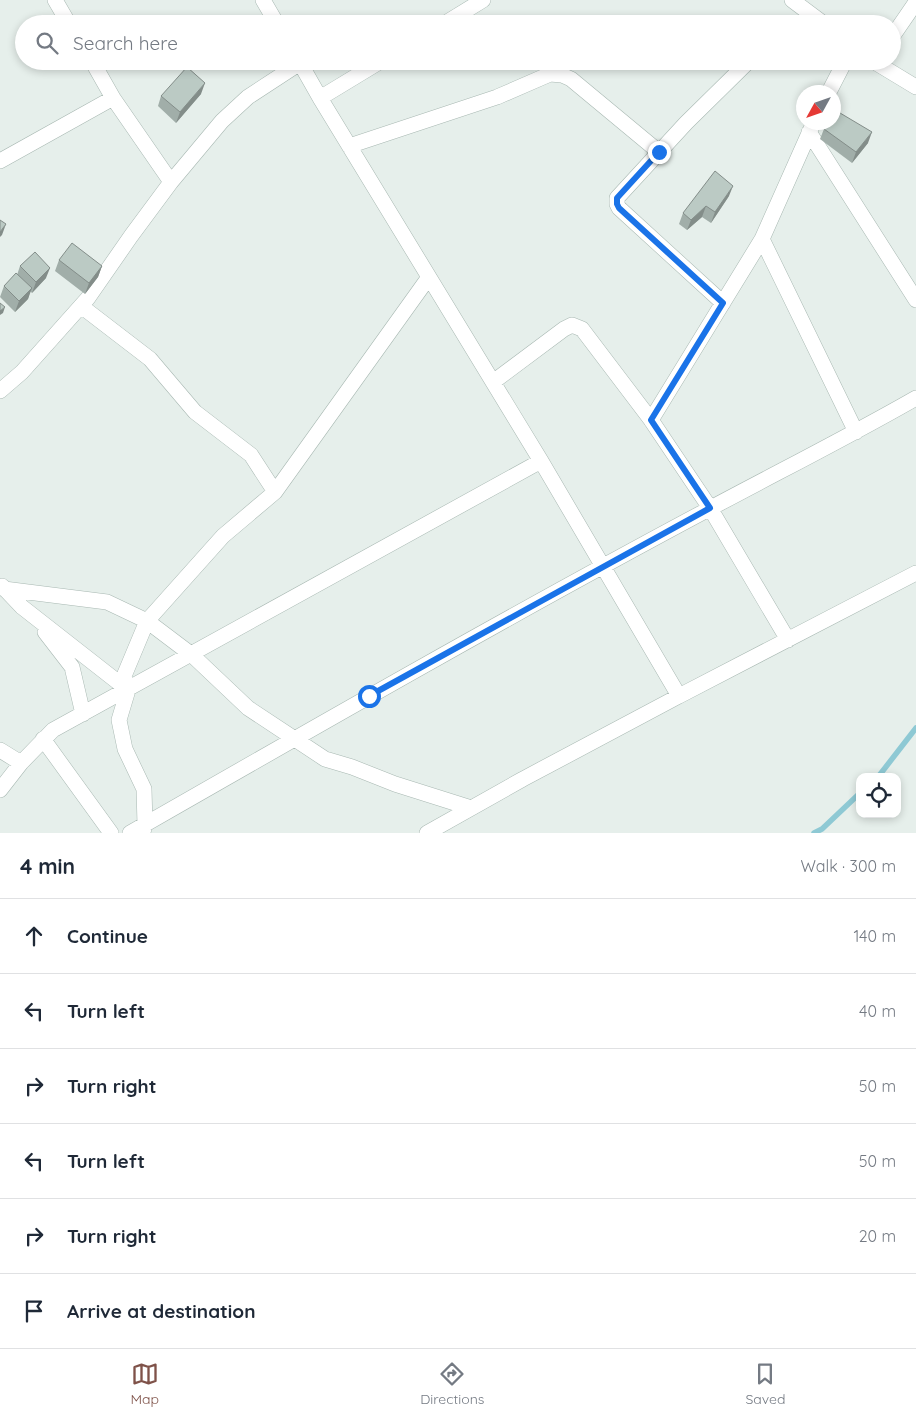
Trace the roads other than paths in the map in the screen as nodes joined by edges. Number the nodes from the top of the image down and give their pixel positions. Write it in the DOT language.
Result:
graph roads {
  1 [pos="55,0"];
  2 [pos="264,0"];
  3 [pos="483,0"];
  4 [pos="792,0"];
  5 [pos="916,2"];
  6 [pos="64,15"];
  7 [pos="272,15"];
  8 [pos="459,15"];
  9 [pos="810,15"];
  10 [pos="901,24"];
  11 [pos="97,70"];
  12 [pos="288,70"];
  13 [pos="304,70"];
  14 [pos="367,70"];
  15 [pos="740,70"];
  16 [pos="840,70"];
  17 [pos="887,70"];
  18 [pos="833,85"];
  19 [pos="916,87"];
  20 [pos="113,98"];
  21 [pos="320,98"];
  22 [pos="810,130"];
  23 [pos="813,130"];
  24 [pos="349,146"];
  25 [pos="659,152"];
  26 [pos="0,161"];
  27 [pos="171,182"];
  28 [pos="762,239"];
  29 [pos="429,277"];
  30 [pos="916,300"];
  31 [pos="723,303"];
  32 [pos="81,306"];
  33 [pos="493,382"];
  34 [pos="0,391"];
  35 [pos="916,398"];
  36 [pos="651,420"];
  37 [pos="856,432"];
  38 [pos="541,461"];
  39 [pos="275,492"];
  40 [pos="710,508"];
  41 [pos="604,567"];
  42 [pos="916,573"];
  43 [pos="2,586"];
  44 [pos="32,615"];
  45 [pos="147,621"];
  46 [pos="788,640"];
  47 [pos="192,655"];
  48 [pos="128,690"];
  49 [pos="678,696"];
  50 [pos="83,714"];
  51 [pos="43,739"];
  52 [pos="294,740"];
  53 [pos="0,750"];
  54 [pos="21,763"];
  55 [pos="0,790"];
  56 [pos="471,808"];
  57 [pos="143,829"];
  58 [pos="111,833"];
  59 [pos="130,833"];
  60 [pos="427,833"];
  1 -- 6 [label="street"];
  2 -- 7 [label="street"];
  3 -- 8 [label="street"];
  4 -- 9 [label="street"];
  5 -- 10 [label="street"];
  11 -- 20 [label="street"];
  12 -- 27 [label="street"];
  13 -- 21 [label="street"];
  14 -- 21 [label="street"];
  15 -- 25 [label="street"];
  16 -- 18 [label="street"];
  17 -- 19 [label="street"];
  20 -- 26 [label="street"];
  20 -- 27 [label="street"];
  21 -- 24 [label="street"];
  22 -- 28 [label="street"];
  23 -- 30 [label="street"];
  24 -- 25 [label="street"];
  24 -- 29 [label="street"];
  25 -- 31 [label="street"];
  27 -- 32 [label="street"];
  28 -- 31 [label="street"];
  28 -- 37 [label="street"];
  29 -- 33 [label="street"];
  29 -- 39 [label="street"];
  31 -- 36 [label="street"];
  32 -- 34 [label="street"];
  32 -- 39 [label="street"];
  33 -- 36 [label="street"];
  33 -- 38 [label="street"];
  35 -- 37 [label="street"];
  36 -- 40 [label="street"];
  37 -- 40 [label="street"];
  38 -- 41 [label="street"];
  38 -- 47 [label="street"];
  39 -- 45 [label="street"];
  40 -- 41 [label="street"];
  40 -- 46 [label="street"];
  41 -- 49 [label="street"];
  41 -- 52 [label="street"];
  42 -- 46 [label="street"];
  43 -- 44 [label="street"];
  43 -- 45 [label="street"];
  44 -- 48 [label="street"];
  44 -- 50 [label="street"];
  45 -- 47 [label="street"];
  45 -- 48 [label="street"];
  46 -- 49 [label="street"];
  47 -- 48 [label="street"];
  47 -- 52 [label="street"];
  48 -- 50 [label="street"];
  48 -- 57 [label="street"];
  49 -- 56 [label="street"];
  50 -- 51 [label="street"];
  51 -- 54 [label="street"];
  51 -- 58 [label="street"];
  52 -- 56 [label="street"];
  52 -- 57 [label="street"];
  53 -- 54 [label="street"];
  54 -- 55 [label="street"];
  56 -- 60 [label="street"];
  57 -- 59 [label="street"];
}
